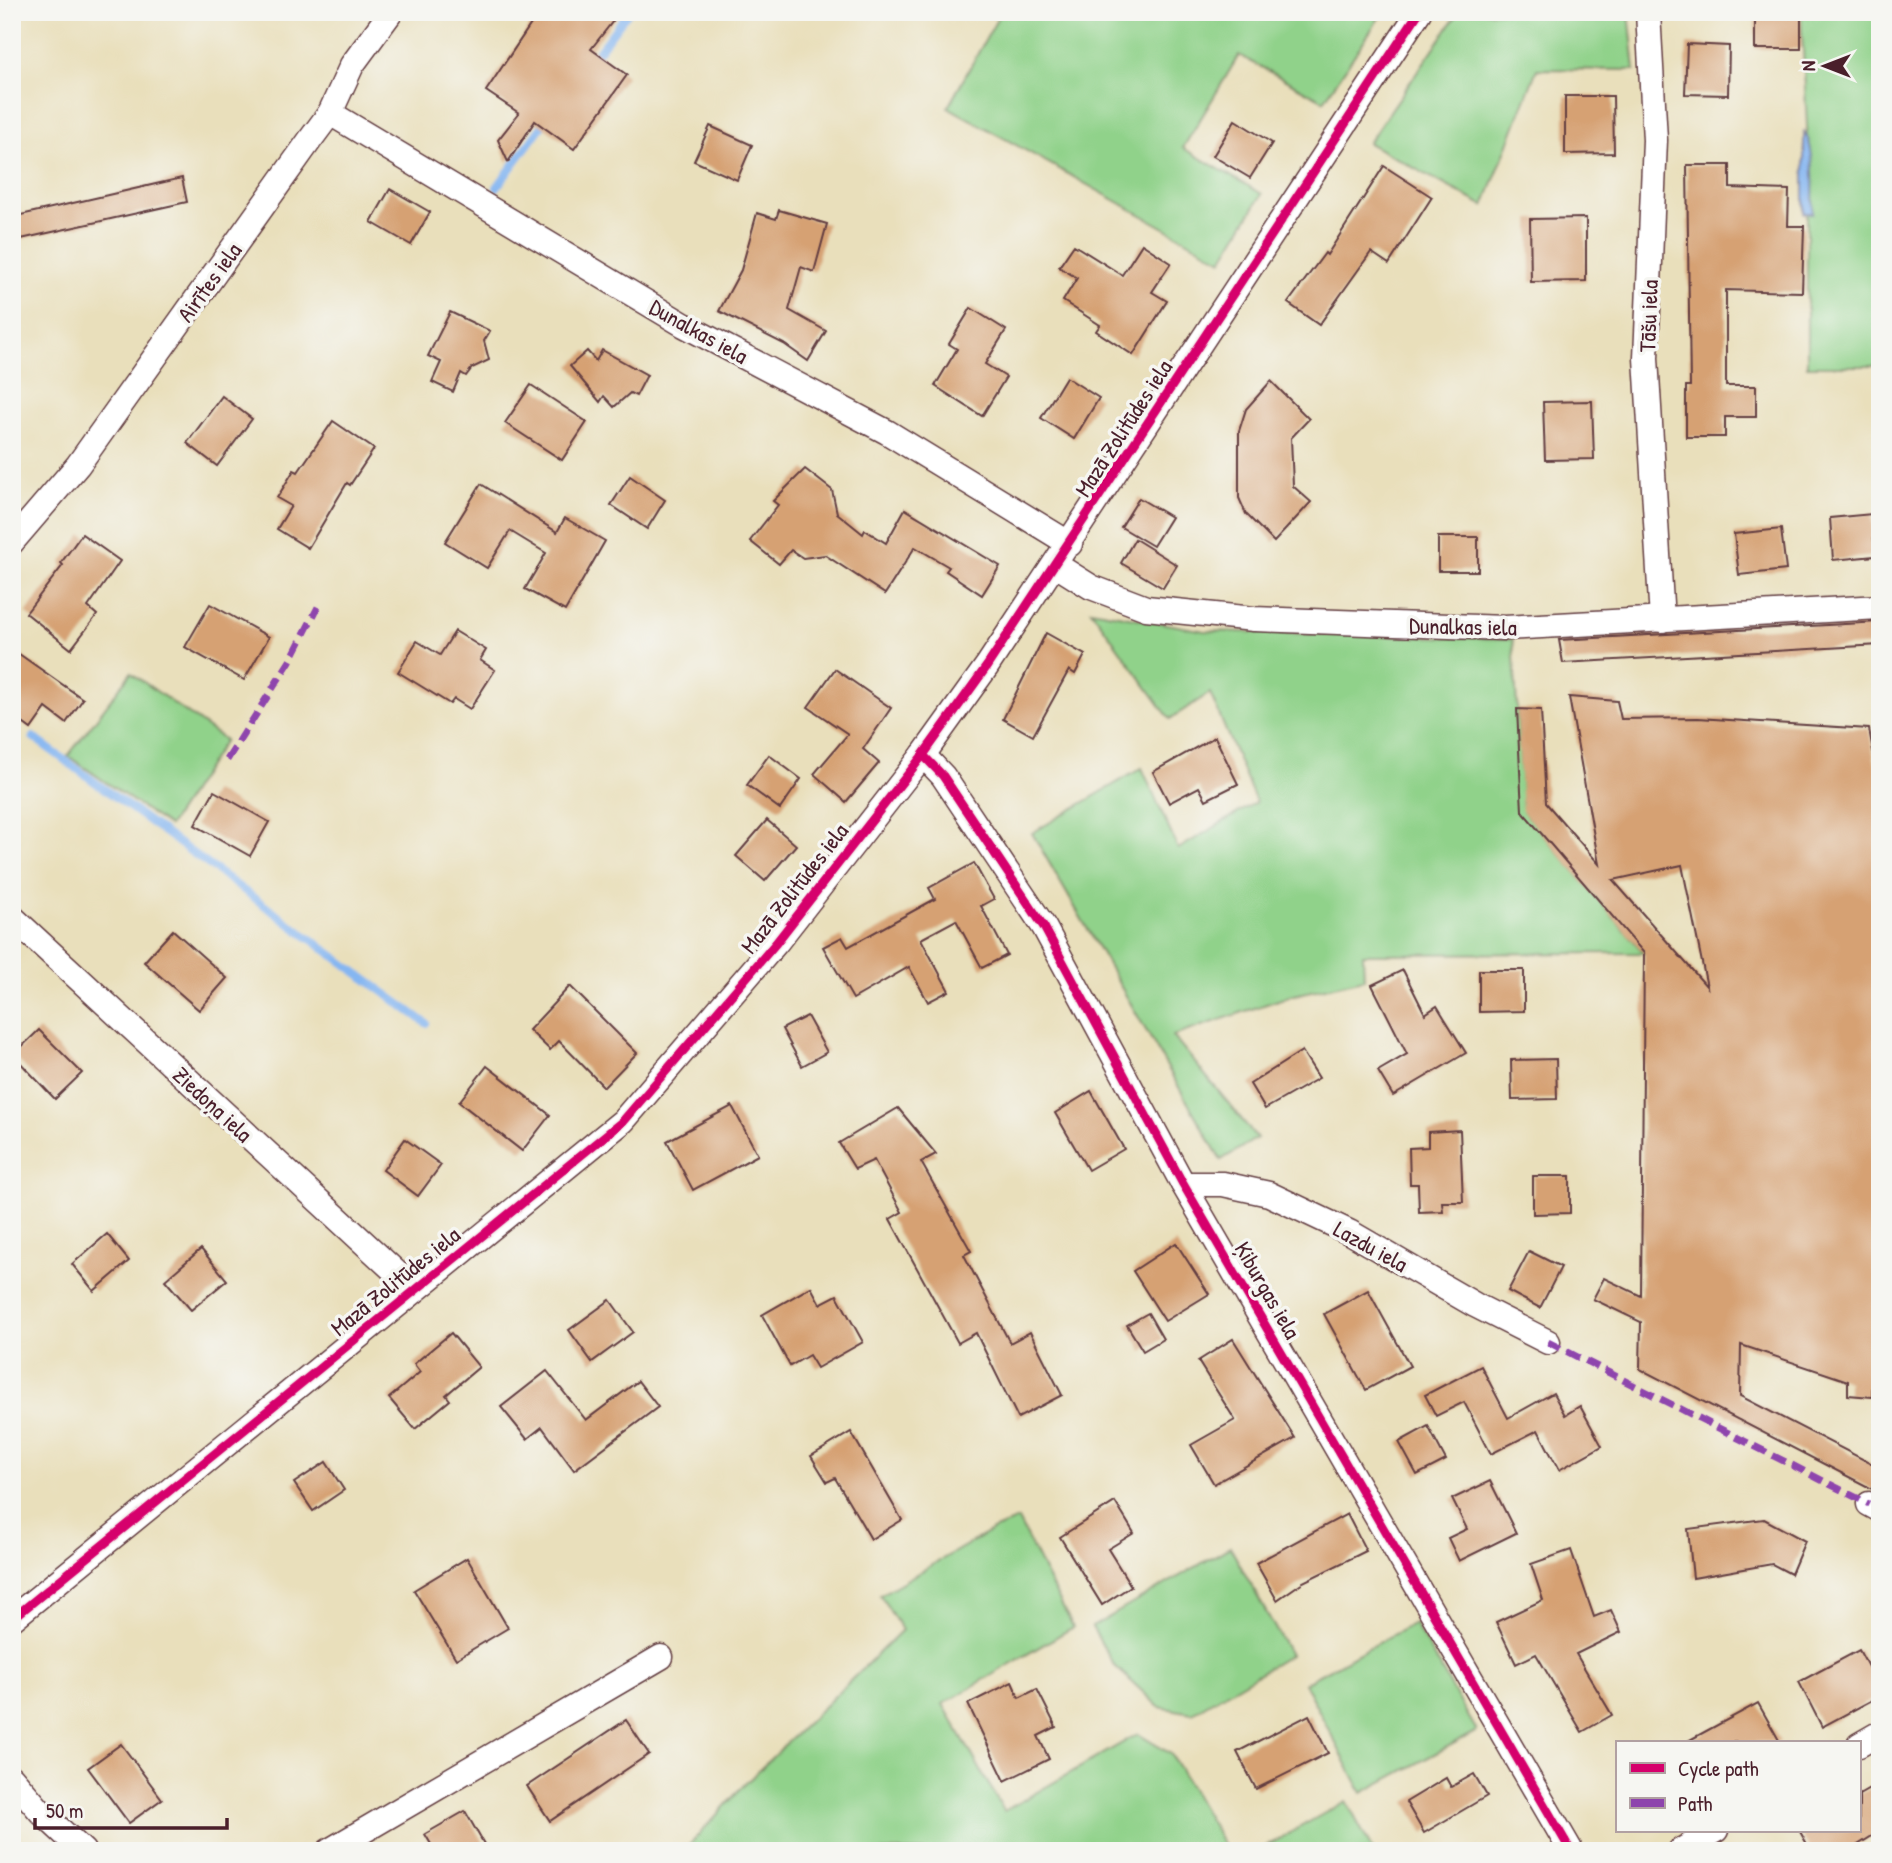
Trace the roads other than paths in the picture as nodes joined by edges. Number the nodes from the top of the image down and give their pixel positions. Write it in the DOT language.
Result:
graph roads {
  1 [pos="391,12"];
  2 [pos="1419,12"];
  3 [pos="1648,12"];
  4 [pos="330,113"];
  5 [pos="12,542"];
  6 [pos="1070,544"];
  7 [pos="1056,565"];
  8 [pos="1880,607"];
  9 [pos="1662,621"];
  10 [pos="923,755"];
  11 [pos="12,917"];
  12 [pos="1183,1184"];
  13 [pos="414,1290"];
  14 [pos="1548,1342"];
  15 [pos="12,1619"];
  16 [pos="661,1657"];
  17 [pos="1880,1733"];
  18 [pos="1860,1744"];
  19 [pos="12,1778"];
  20 [pos="1713,1832"];
  21 [pos="83,1851"];
  22 [pos="329,1851"];
  23 [pos="1572,1851"];
  24 [pos="1680,1851"];
  1 -- 4 [label="street, Airītes iela"];
  2 -- 6 [label="street, Mazā Zolitūdes iela"];
  3 -- 9 [label="street, Tāšu iela"];
  4 -- 5 [label="street, Airītes iela"];
  4 -- 6 [label="street, Dunalkas iela"];
  6 -- 7 [label="street, Mazā Zolitūdes iela"];
  7 -- 9 [label="street, Dunalkas iela"];
  7 -- 10 [label="street, Mazā Zolitūdes iela"];
  8 -- 9 [label="street, Dunalkas iela"];
  10 -- 12 [label="street, Ķiburgas iela"];
  10 -- 13 [label="street, Mazā Zolitūdes iela"];
  11 -- 13 [label="street, Ziedoņa iela"];
  12 -- 14 [label="street, Lazdu iela"];
  12 -- 23 [label="street, Ķiburgas iela"];
  13 -- 15 [label="street, Mazā Zolitūdes iela"];
  16 -- 22 [label="street"];
  17 -- 18 [label="street"];
  19 -- 21 [label="street"];
  20 -- 24 [label="street"];
}
